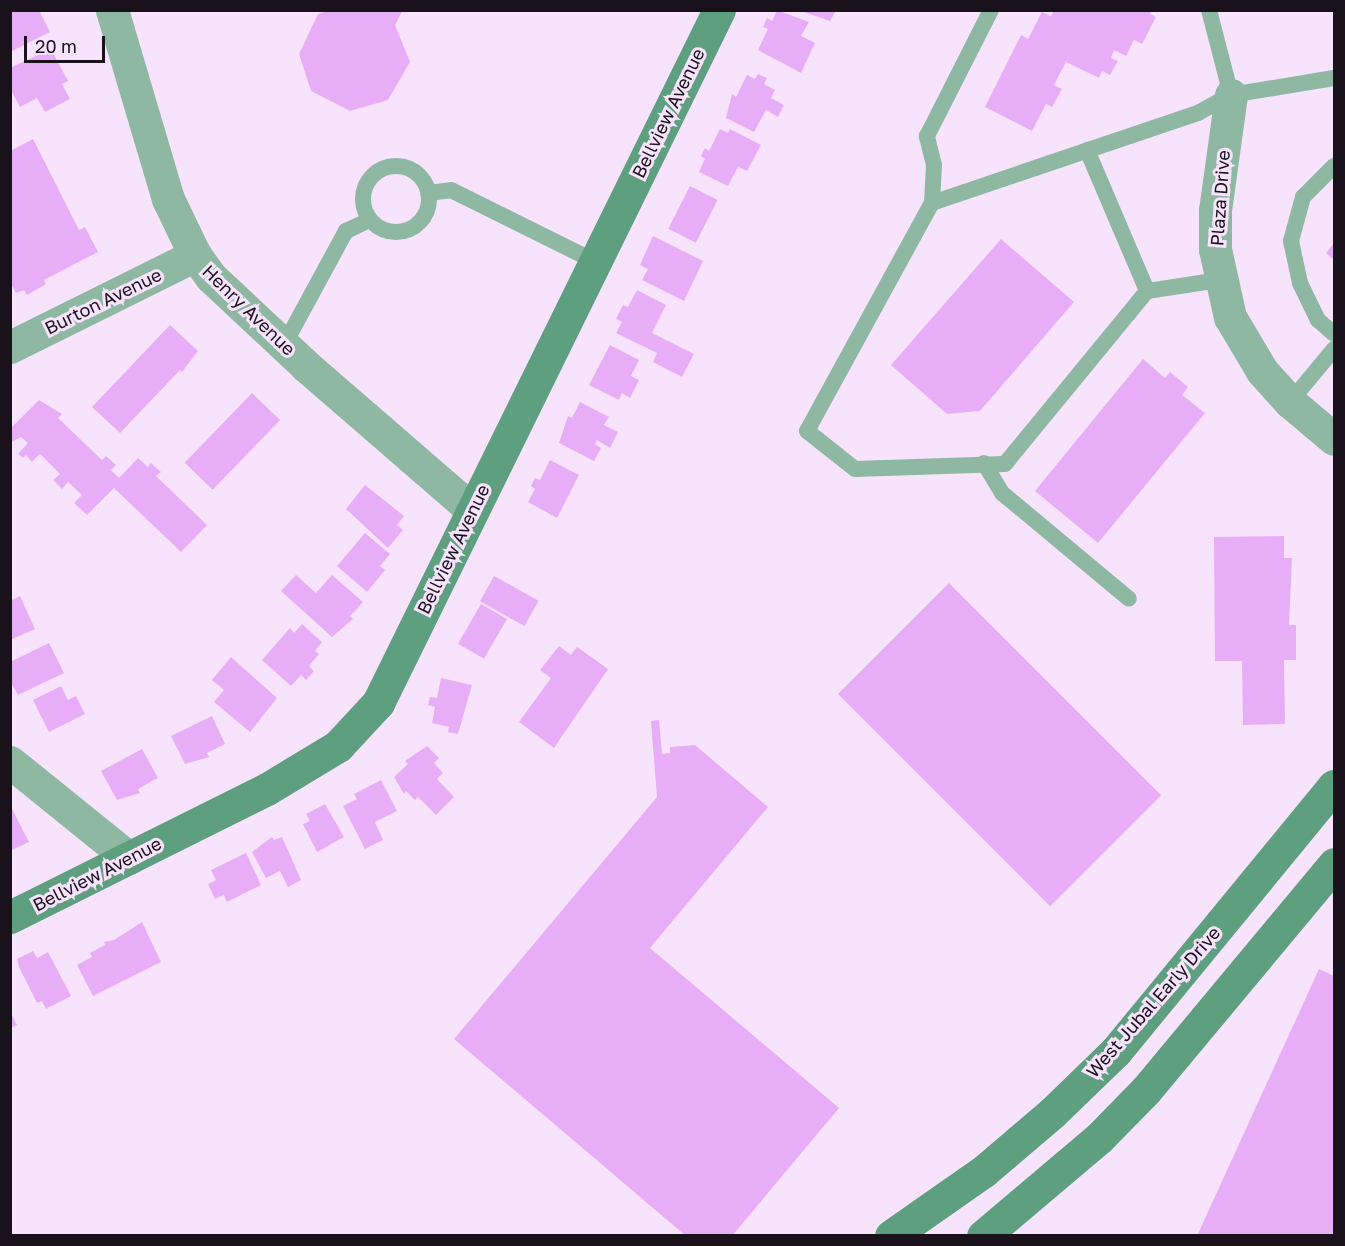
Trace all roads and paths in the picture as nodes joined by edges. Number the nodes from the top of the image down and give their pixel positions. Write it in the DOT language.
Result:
graph roads {
  1 [pos="112,10"];
  2 [pos="719,10"];
  3 [pos="991,10"];
  4 [pos="1209,10"];
  5 [pos="1335,78"];
  6 [pos="1231,95"];
  7 [pos="1087,150"];
  8 [pos="1335,166"];
  9 [pos="428,193"];
  10 [pos="932,203"];
  11 [pos="370,220"];
  12 [pos="195,255"];
  13 [pos="596,262"];
  14 [pos="1219,280"];
  15 [pos="1147,291"];
  16 [pos="1335,334"];
  17 [pos="284,345"];
  18 [pos="10,347"];
  19 [pos="1335,349"];
  20 [pos="1290,402"];
  21 [pos="1335,439"];
  22 [pos="984,463"];
  23 [pos="472,510"];
  24 [pos="1129,599"];
  25 [pos="10,762"];
  26 [pos="1335,786"];
  27 [pos="129,858"];
  28 [pos="1335,864"];
  29 [pos="10,917"];
  30 [pos="891,1236"];
  31 [pos="983,1236"];
  1 -- 12 [label="street, Henry Avenue"];
  2 -- 13 [label="street, Bellview Avenue"];
  3 -- 10 [label="lane"];
  4 -- 6 [label="lane"];
  5 -- 6 [label="lane"];
  6 -- 7 [label="lane"];
  6 -- 14 [label="street, Plaza Drive"];
  7 -- 10 [label="lane"];
  7 -- 15 [label="lane"];
  8 -- 16 [label="lane"];
  9 -- 11 [label="lane"];
  9 -- 11 [label="lane"];
  9 -- 13 [label="lane"];
  10 -- 22 [label="lane"];
  11 -- 17 [label="lane"];
  12 -- 17 [label="street, Henry Avenue"];
  12 -- 18 [label="street, Burton Avenue"];
  13 -- 23 [label="street, Bellview Avenue"];
  14 -- 15 [label="lane"];
  14 -- 20 [label="street, Plaza Drive"];
  15 -- 22 [label="lane"];
  17 -- 23 [label="street, Henry Avenue"];
  19 -- 20 [label="lane"];
  20 -- 21 [label="street, Plaza Drive"];
  22 -- 24 [label="lane"];
  23 -- 27 [label="street, Bellview Avenue"];
  25 -- 27 [label="street"];
  26 -- 30 [label="street, West Jubal Early Drive"];
  27 -- 29 [label="street, Bellview Avenue"];
  28 -- 31 [label="street"];
}
